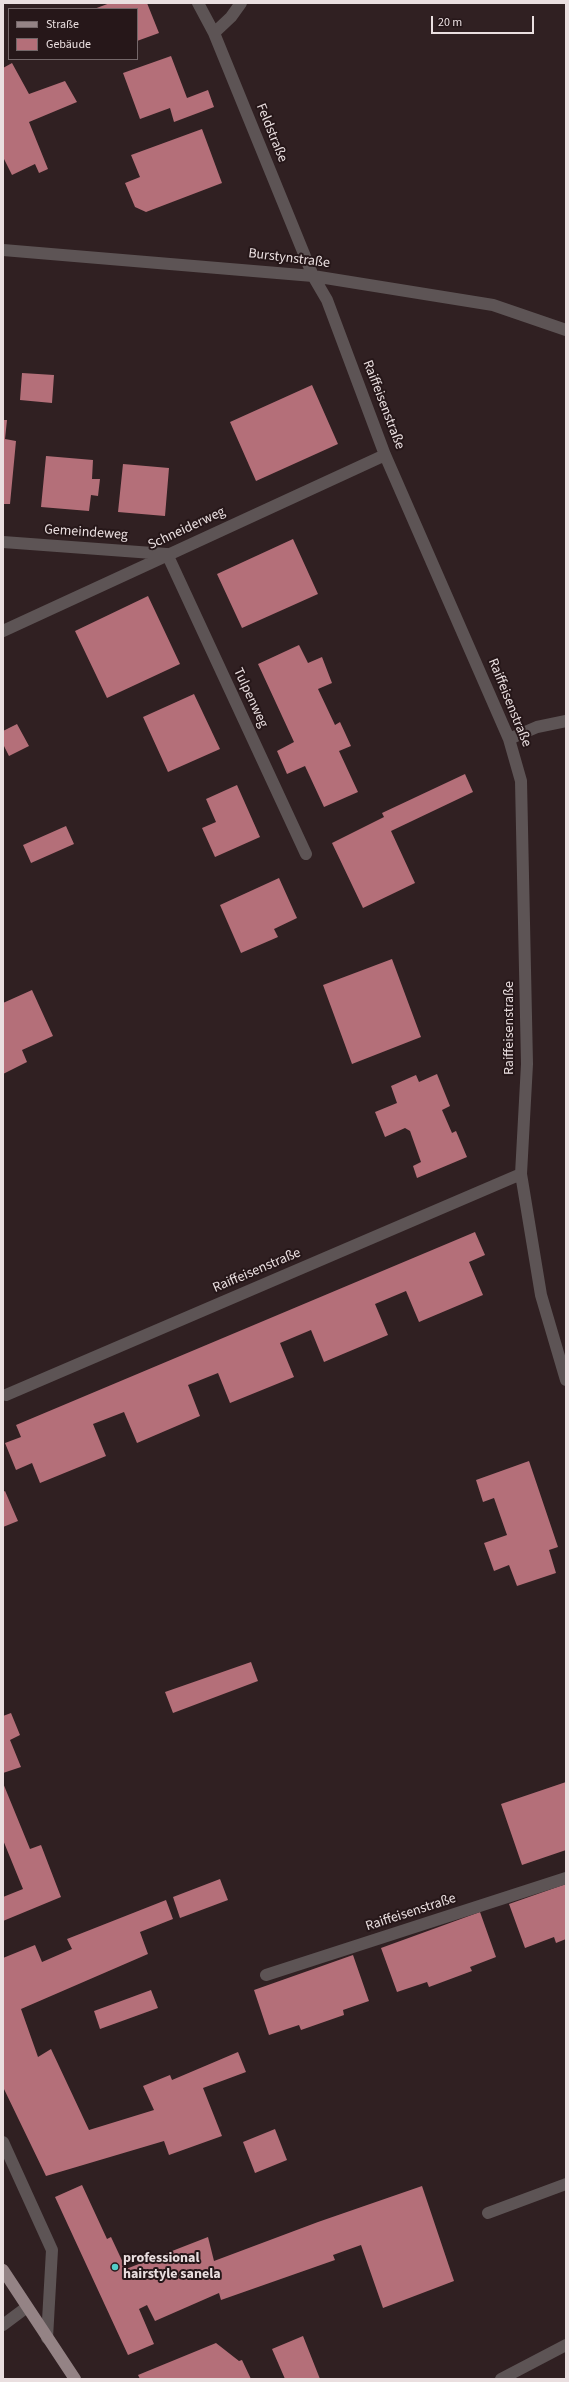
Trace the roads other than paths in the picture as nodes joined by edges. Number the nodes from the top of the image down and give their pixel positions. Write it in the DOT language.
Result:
graph roads {
  1 [pos="198,3"];
  2 [pos="241,3"];
  3 [pos="214,33"];
  4 [pos="3,250"];
  5 [pos="313,276"];
  6 [pos="566,330"];
  7 [pos="385,455"];
  8 [pos="3,542"];
  9 [pos="167,554"];
  10 [pos="3,631"];
  11 [pos="566,721"];
  12 [pos="509,739"];
  13 [pos="306,854"];
  14 [pos="521,1174"];
  15 [pos="566,1380"];
  16 [pos="6,1395"];
  17 [pos="566,1878"];
  18 [pos="266,1975"];
  19 [pos="3,2142"];
  20 [pos="566,2184"];
  21 [pos="488,2213"];
  22 [pos="3,2270"];
  23 [pos="27,2307"];
  24 [pos="3,2325"];
  25 [pos="48,2338"];
  26 [pos="566,2345"];
  27 [pos="75,2379"];
  28 [pos="501,2379"];
  1 -- 3 [label="street, Feldstraße"];
  2 -- 3 [label="street"];
  3 -- 5 [label="street, Feldstraße"];
  4 -- 5 [label="street, Burstynstraße"];
  5 -- 6 [label="street, Burstynstraße"];
  5 -- 7 [label="street, Raiffeisenstraße"];
  7 -- 9 [label="street, Schneiderweg"];
  7 -- 12 [label="street, Raiffeisenstraße"];
  8 -- 9 [label="street, Gemeindeweg"];
  9 -- 10 [label="street, Schneiderweg"];
  9 -- 13 [label="street, Tulpenweg"];
  11 -- 12 [label="street"];
  12 -- 14 [label="street, Raiffeisenstraße"];
  14 -- 15 [label="street, Raiffeisenstraße"];
  14 -- 16 [label="street, Raiffeisenstraße"];
  17 -- 18 [label="street, Raiffeisenstraße"];
  19 -- 25 [label="street"];
  20 -- 21 [label="street"];
  22 -- 23 [label="main road"];
  23 -- 24 [label="street"];
  23 -- 25 [label="main road"];
  25 -- 27 [label="main road"];
  26 -- 28 [label="street"];
}
